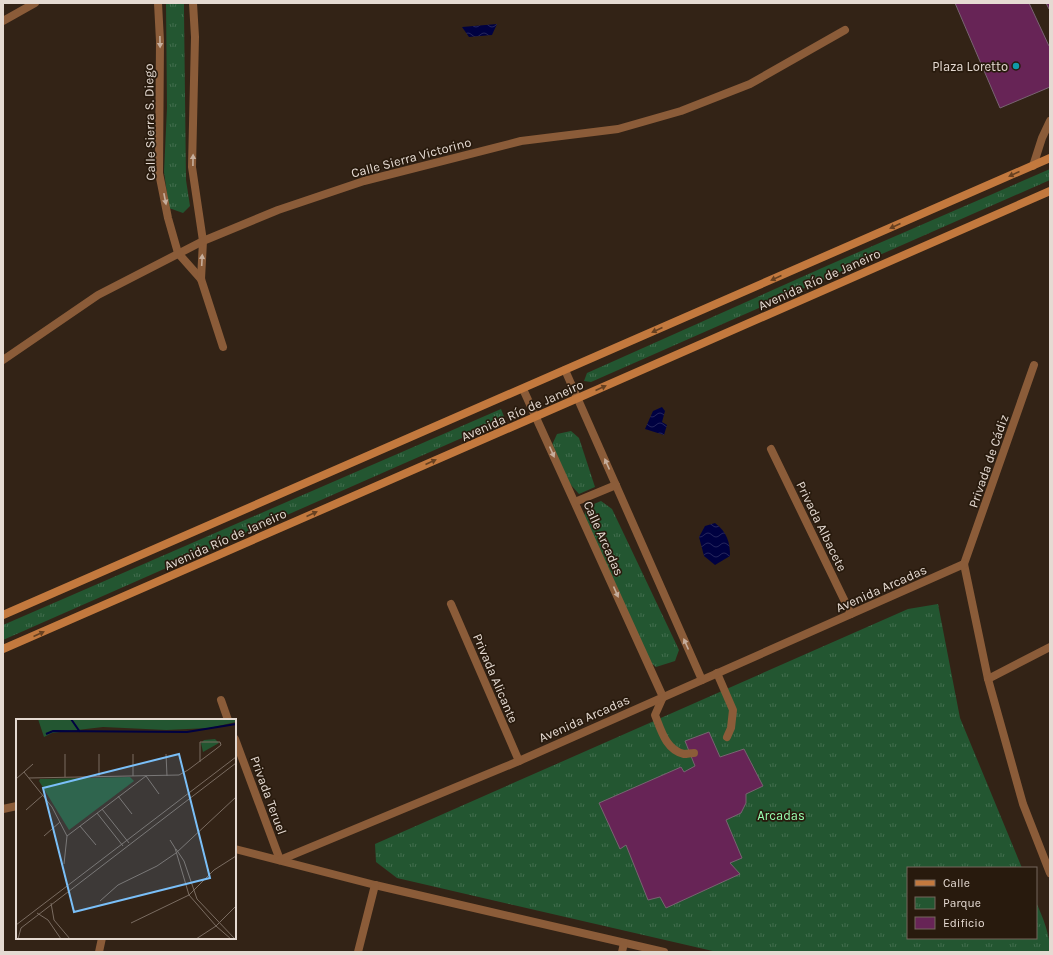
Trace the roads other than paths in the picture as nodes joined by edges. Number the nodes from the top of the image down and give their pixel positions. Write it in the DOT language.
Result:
graph roads {
  1 [pos="35,3"];
  2 [pos="158,3"];
  3 [pos="193,3"];
  4 [pos="3,21"];
  5 [pos="845,30"];
  6 [pos="1050,120"];
  7 [pos="1050,158"];
  8 [pos="1033,166"];
  9 [pos="1050,191"];
  10 [pos="203,240"];
  11 [pos="178,254"];
  12 [pos="201,279"];
  13 [pos="222,347"];
  14 [pos="3,360"];
  15 [pos="1034,365"];
  16 [pos="565,370"];
  17 [pos="524,388"];
  18 [pos="578,398"];
  19 [pos="536,416"];
  20 [pos="771,449"];
  21 [pos="616,485"];
  22 [pos="575,502"];
  23 [pos="964,564"];
  24 [pos="451,604"];
  25 [pos="851,614"];
  26 [pos="3,615"];
  27 [pos="1050,647"];
  28 [pos="3,649"];
  29 [pos="717,673"];
  30 [pos="988,678"];
  31 [pos="702,680"];
  32 [pos="663,697"];
  33 [pos="221,700"];
  34 [pos="228,719"];
  35 [pos="726,737"];
  36 [pos="236,742"];
  37 [pos="694,753"];
  38 [pos="519,761"];
  39 [pos="16,806"];
  40 [pos="3,809"];
  41 [pos="236,849"];
  42 [pos="280,860"];
  43 [pos="1050,873"];
  44 [pos="375,885"];
  45 [pos="102,939"];
  46 [pos="624,942"];
  47 [pos="99,952"];
  48 [pos="358,952"];
  49 [pos="622,952"];
  50 [pos="664,952"];
  1 -- 4 [label="street"];
  2 -- 11 [label="street, Calle Sierra S. Diego, one-way"];
  10 -- 3 [label="street, Calle Sierra S. Diego, one-way"];
  5 -- 10 [label="street, Calle Sierra Victorino"];
  6 -- 8 [label="street"];
  7 -- 8 [label="street, Avenida Río de Janeiro"];
  8 -- 16 [label="street, Avenida Río de Janeiro, one-way"];
  18 -- 9 [label="street, Avenida Río de Janeiro, one-way"];
  10 -- 11 [label="street, Calle Sierra Victorino"];
  12 -- 10 [label="street, Calle Sierra S. Diego, one-way"];
  11 -- 12 [label="street, Calle Sierra S. Diego"];
  11 -- 14 [label="street, Calle Sierra Victorino"];
  12 -- 13 [label="street, Calle Sierra S. Diego"];
  15 -- 23 [label="street, Privada de Cádiz"];
  16 -- 17 [label="street, Avenida Río de Janeiro"];
  16 -- 18 [label="street"];
  17 -- 19 [label="street, Calle Arcadas"];
  17 -- 26 [label="street, Avenida Río de Janeiro"];
  18 -- 19 [label="street, Avenida Río de Janeiro"];
  21 -- 18 [label="street, one-way"];
  19 -- 22 [label="street, Calle Arcadas, one-way"];
  28 -- 19 [label="street, Avenida Río de Janeiro, one-way"];
  20 -- 25 [label="street, Privada Albacete"];
  21 -- 22 [label="street"];
  31 -- 21 [label="street, one-way"];
  22 -- 32 [label="street, Calle Arcadas, one-way"];
  23 -- 25 [label="street, Avenida Arcadas"];
  23 -- 30 [label="street"];
  24 -- 38 [label="street, Privada Alicante"];
  25 -- 29 [label="street, Avenida Arcadas"];
  27 -- 30 [label="street"];
  29 -- 31 [label="street, Avenida Arcadas"];
  29 -- 35 [label="street"];
  30 -- 43 [label="street"];
  31 -- 32 [label="street, Avenida Arcadas"];
  32 -- 37 [label="street"];
  32 -- 38 [label="street, Avenida Arcadas"];
  33 -- 34 [label="street"];
  36 -- 42 [label="street, Privada Teruel"];
  38 -- 42 [label="street, Avenida Arcadas"];
  39 -- 40 [label="street"];
  41 -- 42 [label="street"];
  42 -- 44 [label="street"];
  44 -- 46 [label="street"];
  44 -- 48 [label="street"];
  45 -- 47 [label="street"];
  46 -- 49 [label="street"];
  46 -- 50 [label="street"];
}
